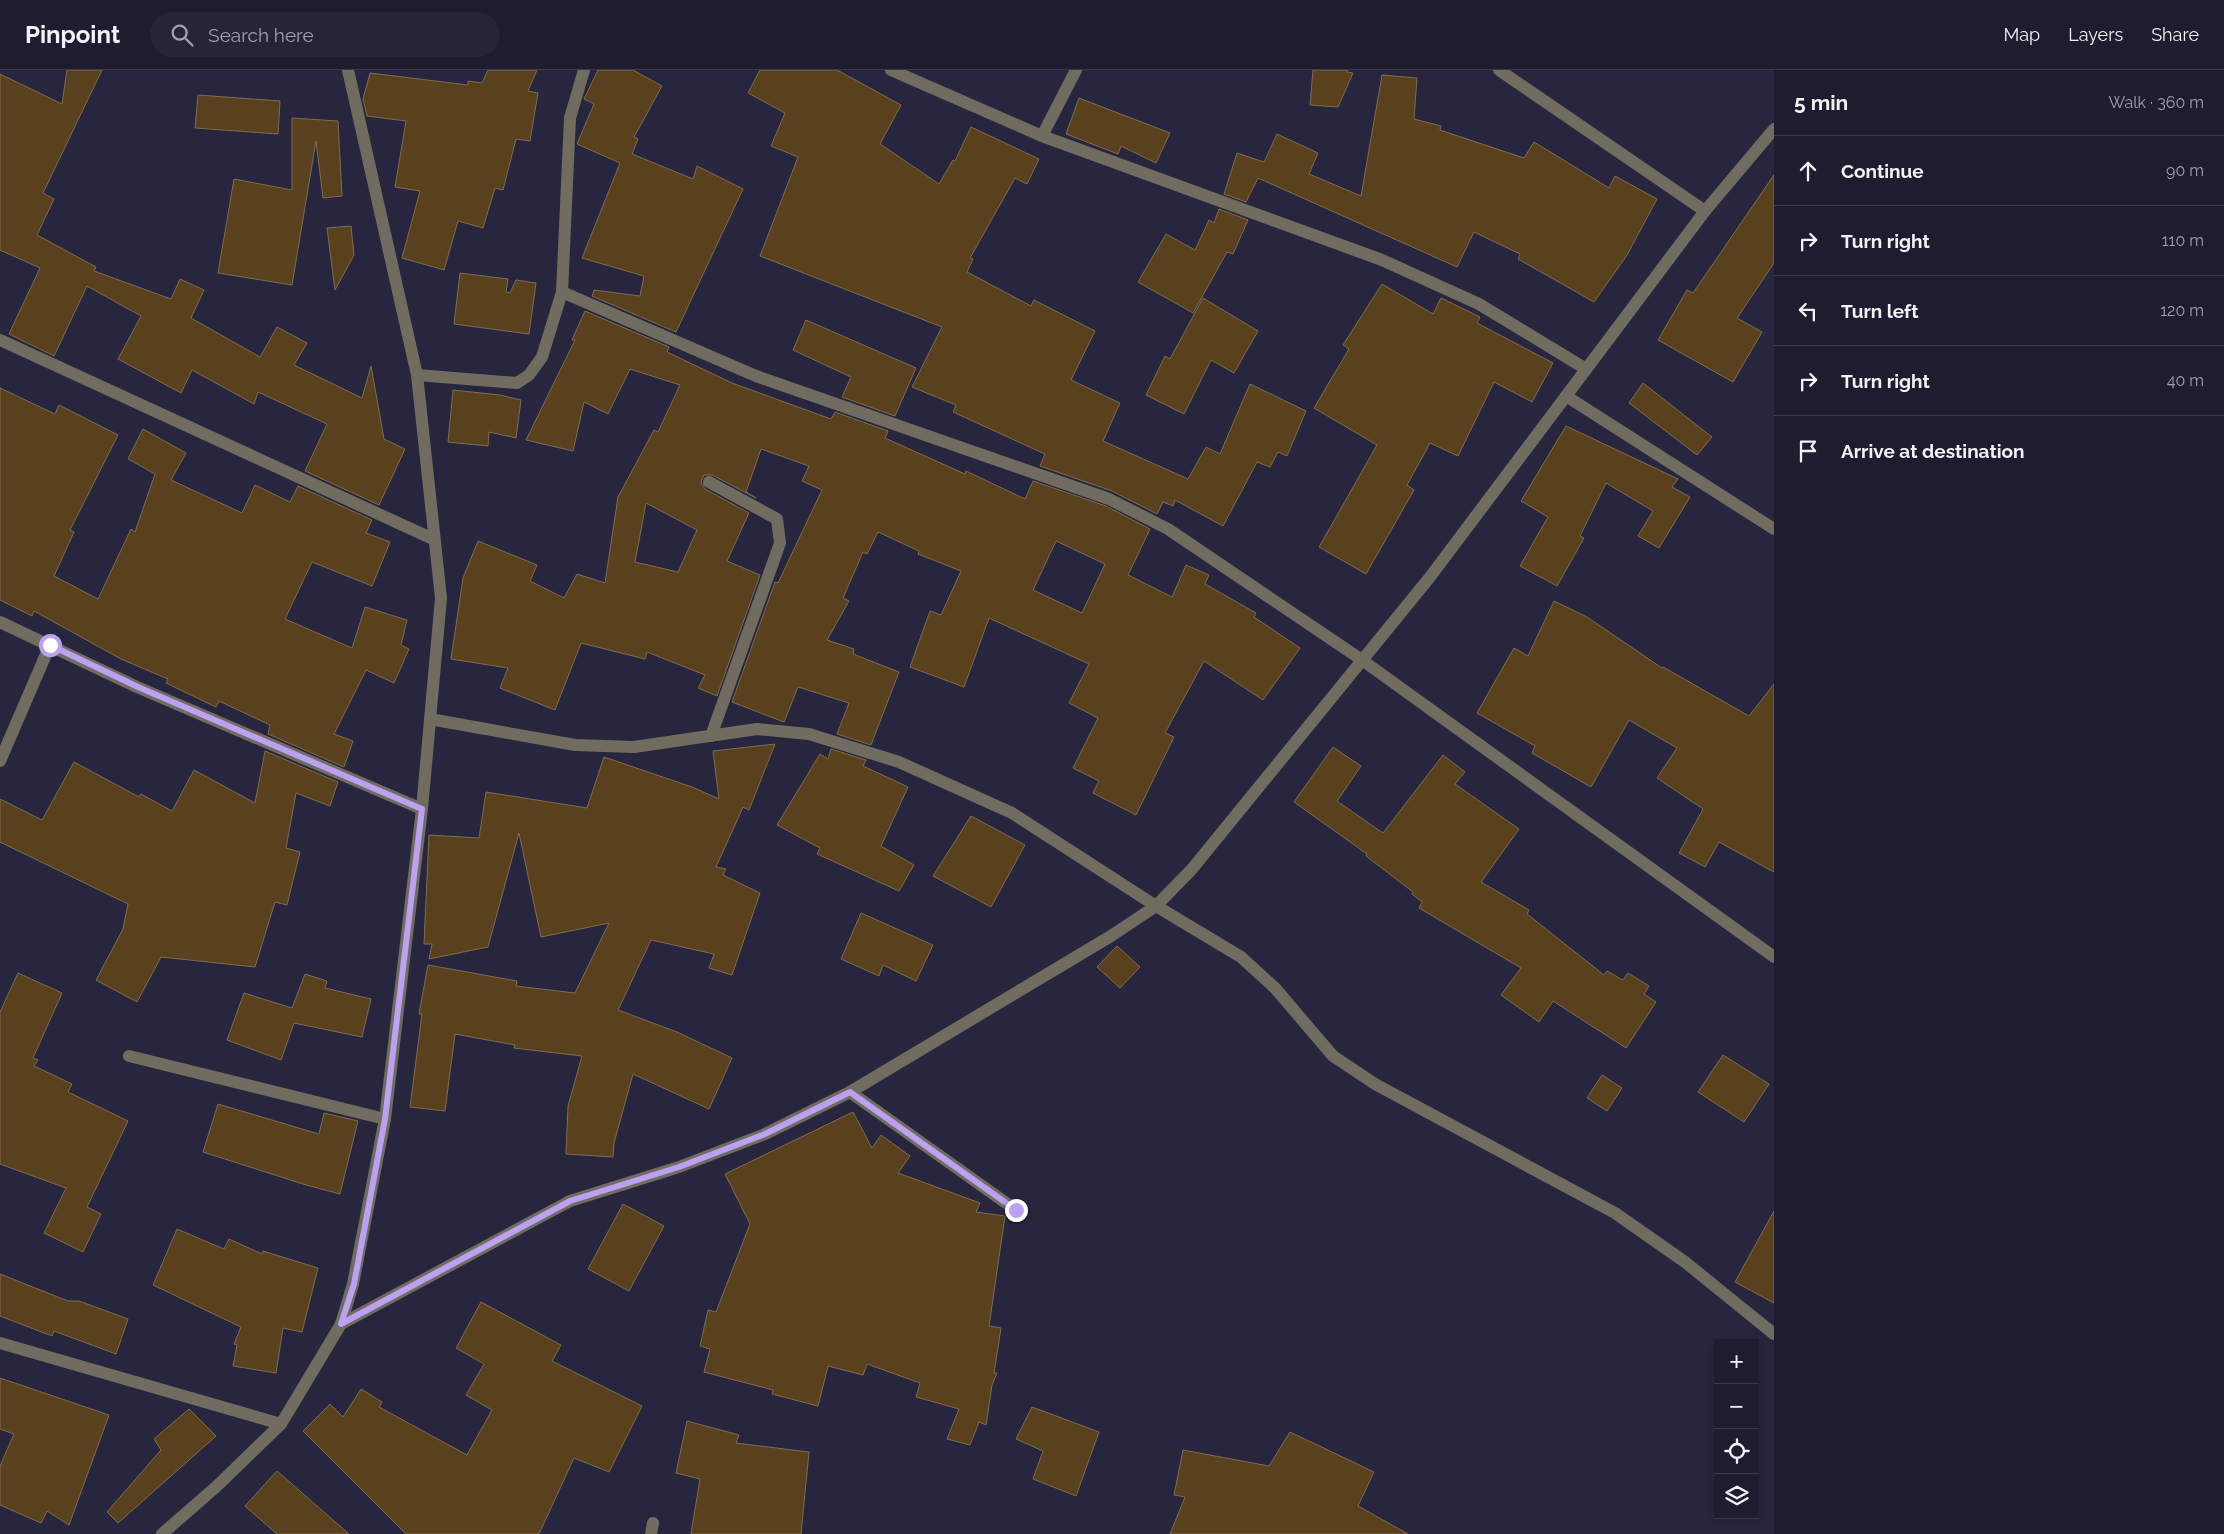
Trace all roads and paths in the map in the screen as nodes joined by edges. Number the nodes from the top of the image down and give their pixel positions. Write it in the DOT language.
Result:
graph roads {
  1 [pos="348,70"];
  2 [pos="584,70"];
  3 [pos="891,70"];
  4 [pos="1076,70"];
  5 [pos="1498,70"];
  6 [pos="1772,135"];
  7 [pos="1042,136"];
  8 [pos="1705,211"];
  9 [pos="562,292"];
  10 [pos="0,340"];
  11 [pos="1586,369"];
  12 [pos="417,375"];
  13 [pos="1566,396"];
  14 [pos="709,482"];
  15 [pos="1774,529"];
  16 [pos="433,539"];
  17 [pos="0,622"];
  18 [pos="50,645"];
  19 [pos="1362,660"];
  20 [pos="430,720"];
  21 [pos="711,736"];
  22 [pos="0,761"];
  23 [pos="422,809"];
  24 [pos="1156,906"];
  25 [pos="1774,957"];
  26 [pos="129,1056"];
  27 [pos="850,1092"];
  28 [pos="385,1119"];
  29 [pos="1016,1210"];
  30 [pos="341,1324"];
  31 [pos="1774,1334"];
  32 [pos="0,1343"];
  33 [pos="281,1424"];
  34 [pos="162,1534"];
  1 -- 12 [label="street"];
  2 -- 9 [label="street"];
  3 -- 7 [label="street"];
  4 -- 7 [label="street"];
  5 -- 8 [label="street"];
  6 -- 8 [label="street"];
  7 -- 11 [label="street"];
  8 -- 11 [label="street"];
  9 -- 12 [label="street"];
  9 -- 19 [label="street"];
  10 -- 16 [label="street"];
  11 -- 13 [label="street"];
  12 -- 16 [label="street"];
  13 -- 15 [label="street"];
  13 -- 19 [label="street"];
  14 -- 21 [label="street"];
  16 -- 20 [label="street"];
  17 -- 18 [label="street"];
  18 -- 22 [label="street"];
  18 -- 23 [label="street"];
  19 -- 24 [label="street"];
  19 -- 25 [label="street"];
  20 -- 21 [label="street"];
  20 -- 23 [label="street"];
  21 -- 24 [label="street"];
  23 -- 28 [label="street"];
  24 -- 27 [label="street"];
  24 -- 31 [label="street"];
  26 -- 28 [label="street"];
  27 -- 29 [label="street"];
  27 -- 30 [label="street"];
  28 -- 30 [label="street"];
  30 -- 33 [label="street"];
  32 -- 33 [label="street"];
  33 -- 34 [label="street"];
}
